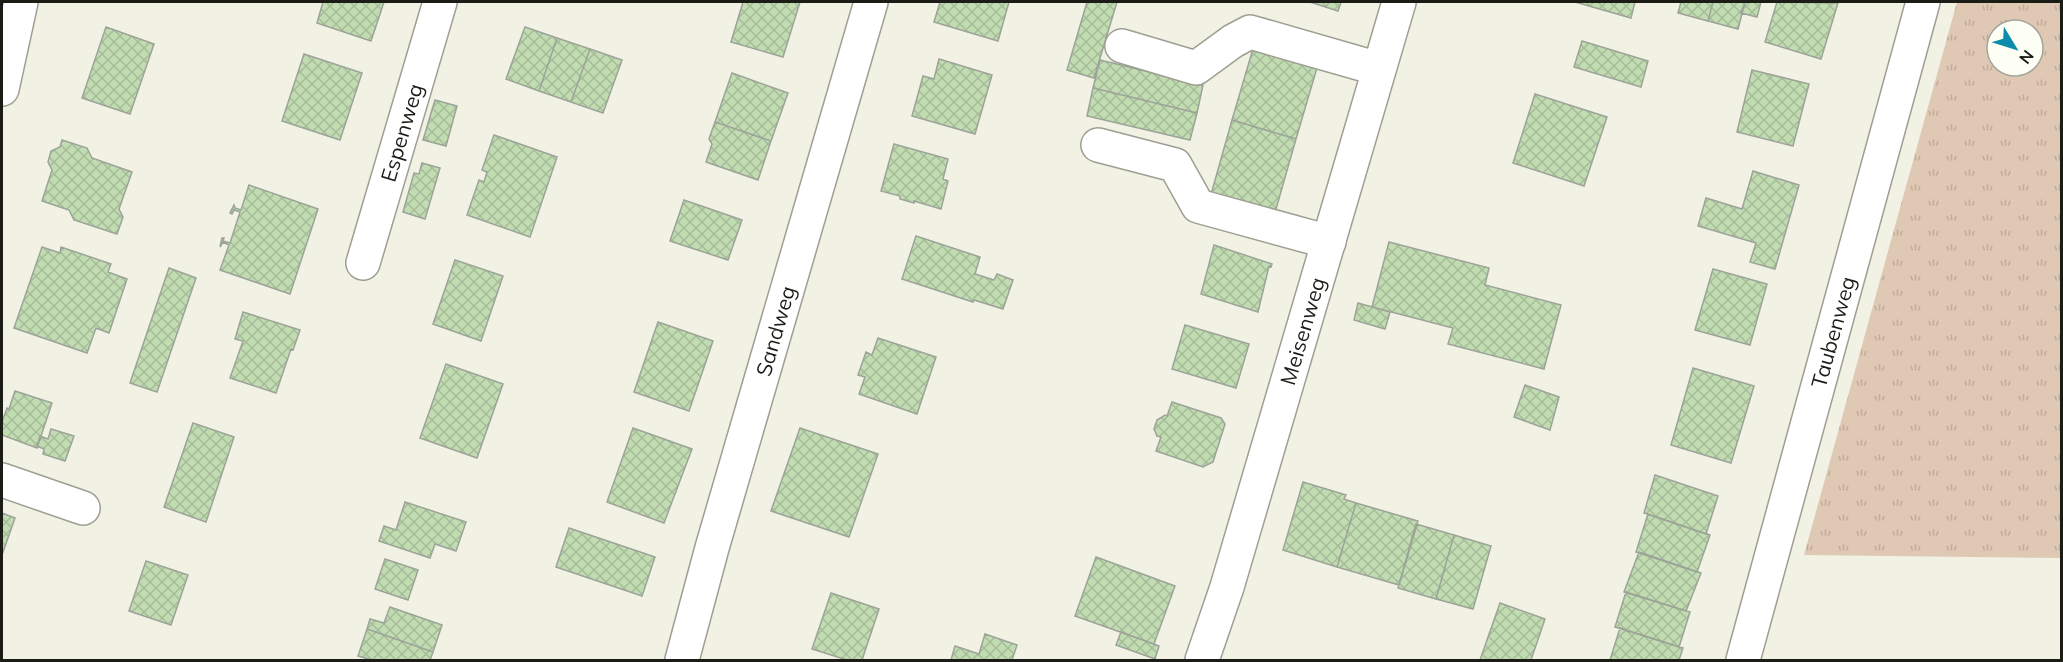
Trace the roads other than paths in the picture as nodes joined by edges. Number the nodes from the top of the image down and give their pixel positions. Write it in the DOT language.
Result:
graph roads {
  1 [pos="21,2"];
  2 [pos="440,2"];
  3 [pos="871,2"];
  4 [pos="1399,2"];
  5 [pos="1923,2"];
  6 [pos="1122,46"];
  7 [pos="1379,69"];
  8 [pos="2,89"];
  9 [pos="1098,145"];
  10 [pos="1329,242"];
  11 [pos="363,263"];
  12 [pos="2,480"];
  13 [pos="83,508"];
  14 [pos="682,660"];
  15 [pos="1202,660"];
  16 [pos="1743,660"];
  1 -- 8 [label="street"];
  2 -- 11 [label="street, Espenweg"];
  3 -- 14 [label="street, Sandweg"];
  4 -- 7 [label="street, Meisenweg"];
  5 -- 16 [label="street, Taubenweg"];
  6 -- 7 [label="street"];
  7 -- 10 [label="street, Meisenweg"];
  9 -- 10 [label="street"];
  10 -- 15 [label="street, Meisenweg"];
  12 -- 13 [label="street"];
}
